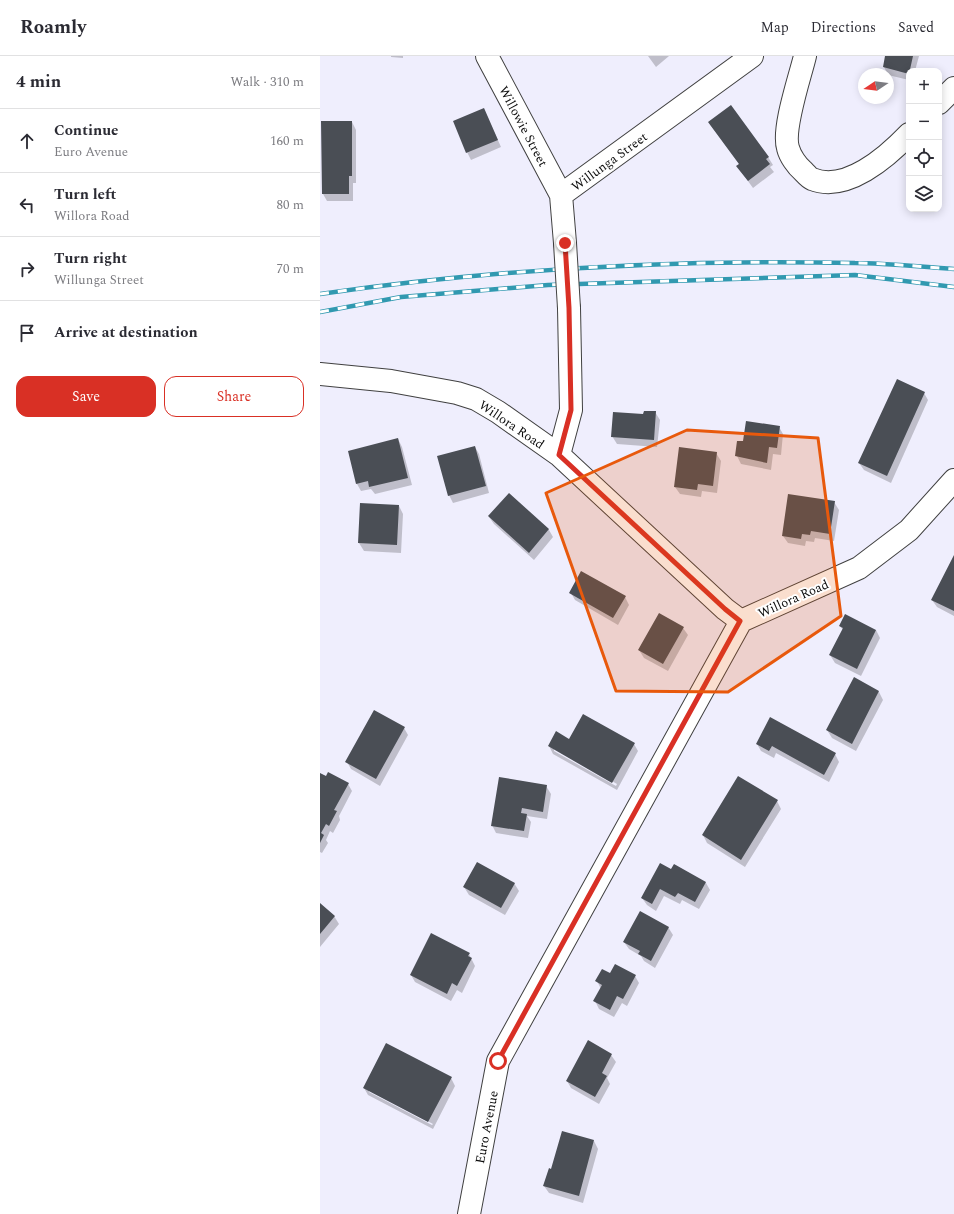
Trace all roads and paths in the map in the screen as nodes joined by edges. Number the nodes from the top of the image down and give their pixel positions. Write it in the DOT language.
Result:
graph roads {
  1 [pos="487,56"];
  2 [pos="752,56"];
  3 [pos="805,56"];
  4 [pos="954,88"];
  5 [pos="942,100"];
  6 [pos="906,137"];
  7 [pos="561,195"];
  8 [pos="320,374"];
  9 [pos="559,455"];
  10 [pos="954,480"];
  11 [pos="740,621"];
  12 [pos="469,1214"];
  1 -- 7 [label="street, Willowie Street"];
  2 -- 7 [label="street, Willunga Street"];
  3 -- 6 [label="street"];
  4 -- 5 [label="street"];
  7 -- 9 [label="street, Willunga Street, bridge"];
  8 -- 9 [label="street, Willora Road"];
  9 -- 11 [label="street, Willora Road"];
  10 -- 11 [label="street, Willora Road"];
  11 -- 12 [label="street, Euro Avenue"];
}
